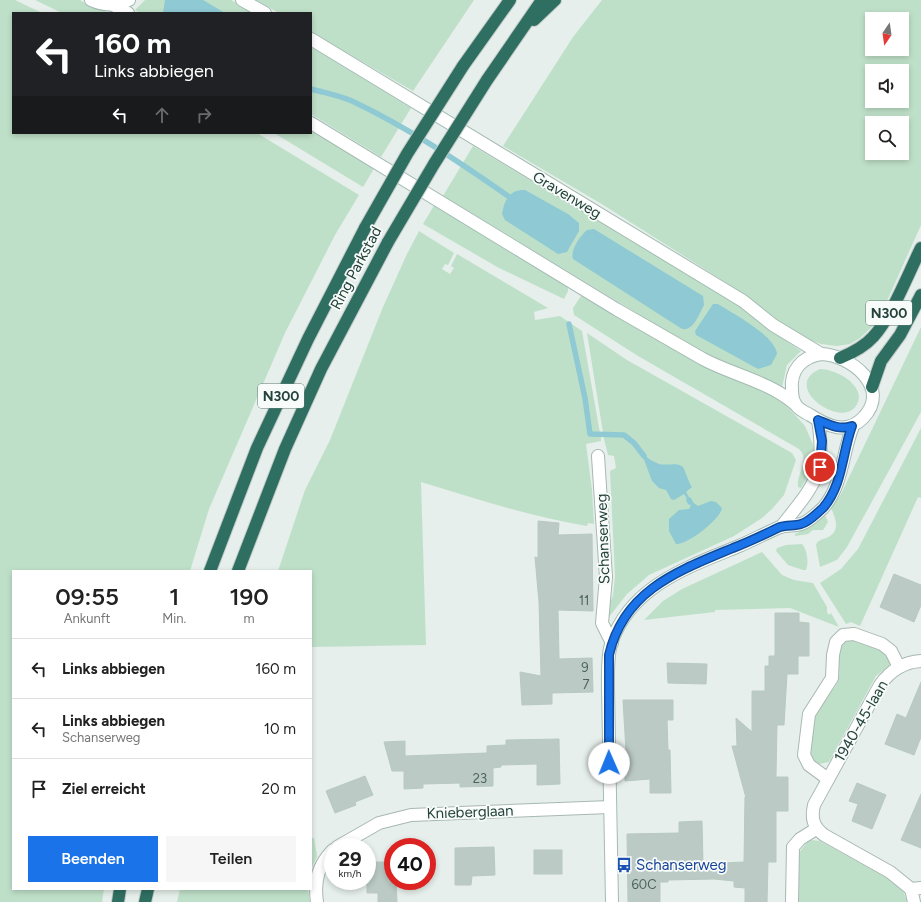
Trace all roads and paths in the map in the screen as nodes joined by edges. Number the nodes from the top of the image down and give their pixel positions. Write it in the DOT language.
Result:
graph roads {
  1 [pos="91,0"];
  2 [pos="129,0"];
  3 [pos="242,0"];
  4 [pos="505,0"];
  5 [pos="510,0"];
  6 [pos="542,0"];
  7 [pos="555,0"];
  8 [pos="114,4"];
  9 [pos="126,12"];
  10 [pos="263,12"];
  11 [pos="486,32"];
  12 [pos="516,37"];
  13 [pos="312,40"];
  14 [pos="312,124"];
  15 [pos="921,248"];
  16 [pos="921,295"];
  17 [pos="821,354"];
  18 [pos="840,358"];
  19 [pos="872,386"];
  20 [pos="794,403"];
  21 [pos="818,420"];
  22 [pos="852,426"];
  23 [pos="598,456"];
  24 [pos="782,527"];
  25 [pos="210,570"];
  26 [pos="238,570"];
  27 [pos="612,643"];
  28 [pos="921,661"];
  29 [pos="899,667"];
  30 [pos="828,779"];
  31 [pos="610,807"];
  32 [pos="816,829"];
  33 [pos="353,838"];
  34 [pos="324,862"];
  35 [pos="916,889"];
  36 [pos="120,890"];
  37 [pos="148,890"];
  38 [pos="118,902"];
  39 [pos="145,902"];
  40 [pos="317,902"];
  41 [pos="612,902"];
  42 [pos="792,902"];
  43 [pos="914,902"];
  1 -- 8 [label="street"];
  2 -- 8 [label="street"];
  3 -- 10 [label="street"];
  4 -- 11 [label="highway, N300"];
  5 -- 11 [label="highway, Ring Parkstad / N300"];
  6 -- 12 [label="highway, Ring Parkstad / N300"];
  7 -- 12 [label="highway, N300"];
  8 -- 9 [label="street"];
  11 -- 25 [label="highway, Ring Parkstad / N300, bridge"];
  12 -- 26 [label="highway, Ring Parkstad / N300, bridge"];
  13 -- 17 [label="street, Gravenweg"];
  14 -- 20 [label="street"];
  15 -- 18 [label="highway, N300"];
  16 -- 19 [label="highway, N300"];
  17 -- 18 [label="street"];
  17 -- 20 [label="street"];
  18 -- 19 [label="street"];
  19 -- 22 [label="street"];
  20 -- 21 [label="street"];
  21 -- 22 [label="street"];
  21 -- 24 [label="street"];
  22 -- 24 [label="street"];
  23 -- 27 [label="street, Schanserweg"];
  24 -- 27 [label="street"];
  27 -- 31 [label="street"];
  28 -- 29 [label="street, 1940-45-laan"];
  29 -- 30 [label="street, 1940-45-laan"];
  29 -- 30 [label="street, 1940-45-laan"];
  30 -- 32 [label="street, 1940-45-laan"];
  31 -- 33 [label="street, Knieberglaan"];
  31 -- 41 [label="street"];
  32 -- 35 [label="street"];
  32 -- 42 [label="street"];
  34 -- 40 [label="street"];
  35 -- 43 [label="street"];
  36 -- 38 [label="highway"];
  37 -- 39 [label="highway"];
}
